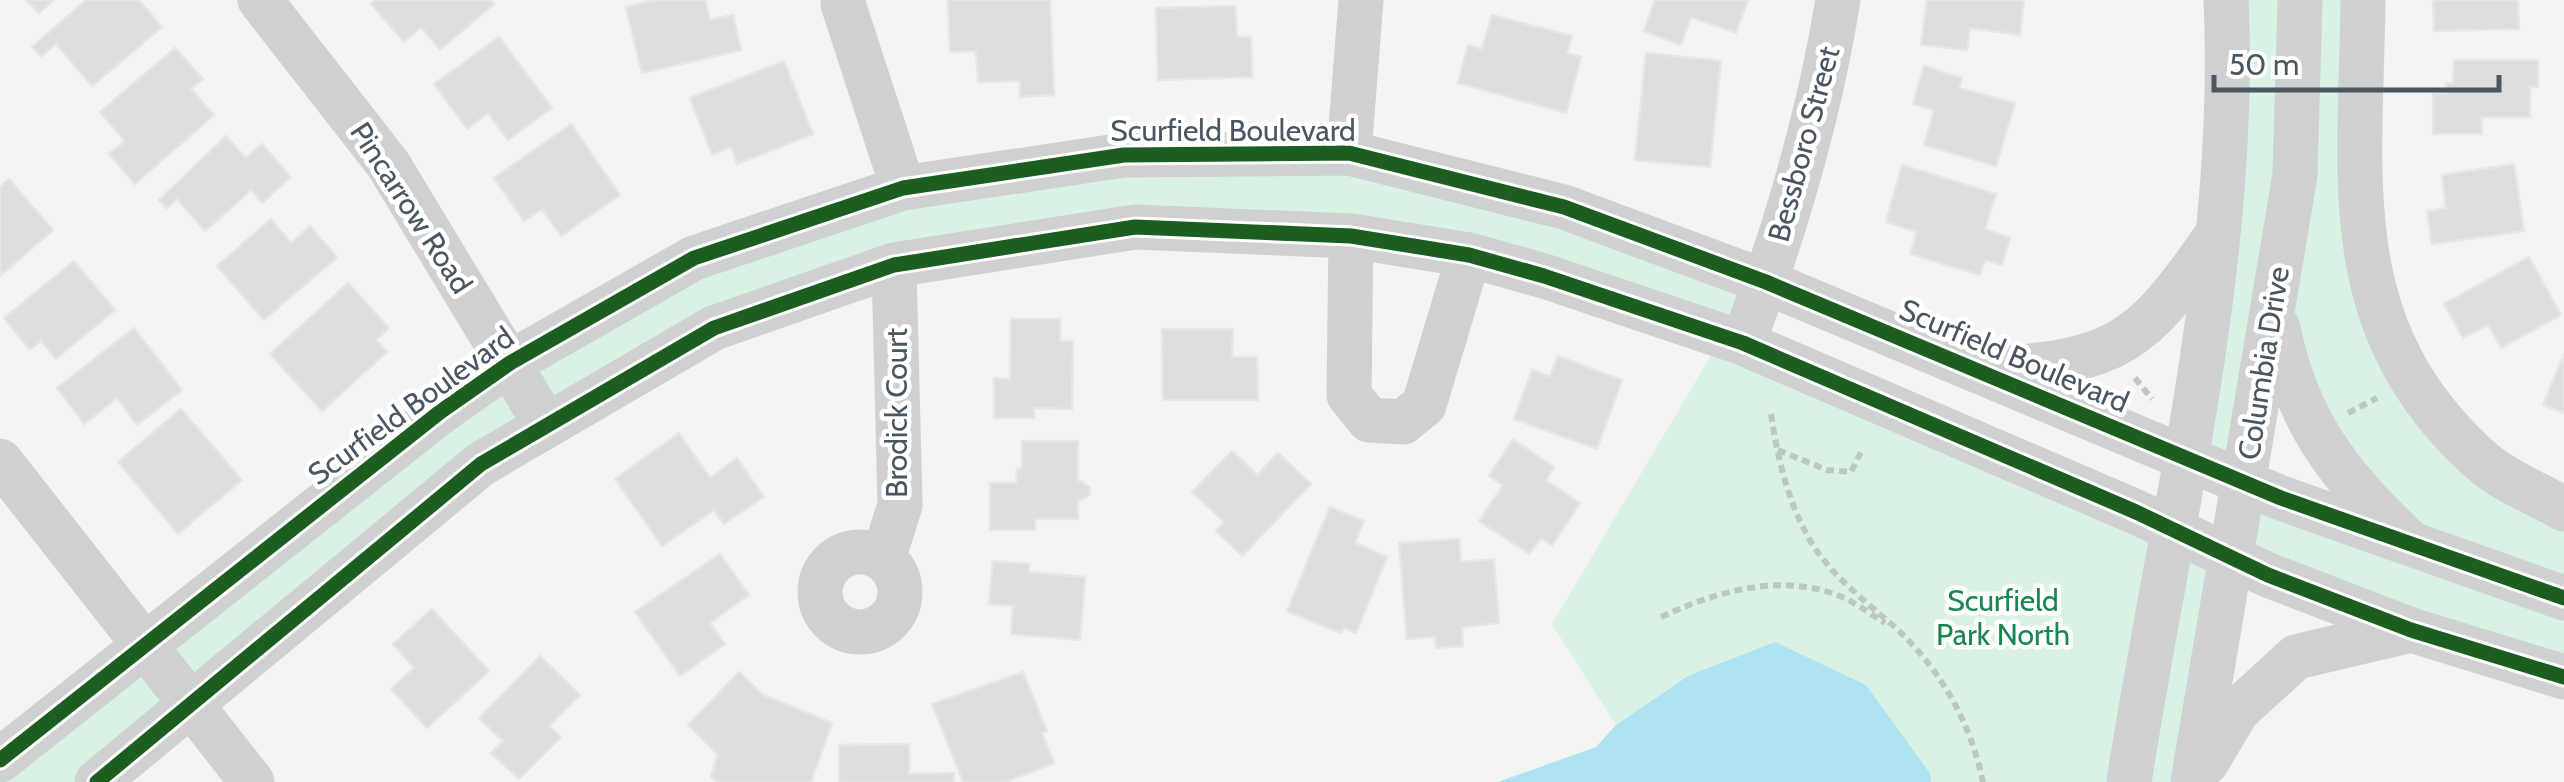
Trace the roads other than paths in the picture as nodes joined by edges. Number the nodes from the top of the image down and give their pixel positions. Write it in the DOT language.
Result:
graph roads {
  1 [pos="260,0"];
  2 [pos="1361,0"];
  3 [pos="1838,0"];
  4 [pos="2226,0"];
  5 [pos="2300,0"];
  6 [pos="2362,0"];
  7 [pos="834,1"];
  8 [pos="1350,153"];
  9 [pos="903,188"];
  10 [pos="2218,234"];
  11 [pos="1351,236"];
  12 [pos="1469,255"];
  13 [pos="894,265"];
  14 [pos="1766,282"];
  15 [pos="2273,302"];
  16 [pos="1744,343"];
  17 [pos="510,364"];
  18 [pos="1979,370"];
  19 [pos="546,425"];
  20 [pos="2188,457"];
  21 [pos="0,462"];
  22 [pos="2246,482"];
  23 [pos="2564,508"];
  24 [pos="2171,528"];
  25 [pos="2417,549"];
  26 [pos="884,559"];
  27 [pos="2233,559"];
  28 [pos="2564,598"];
  29 [pos="2410,630"];
  30 [pos="144,646"];
  31 [pos="2564,678"];
  32 [pos="188,703"];
  33 [pos="0,760"];
  34 [pos="97,782"];
  35 [pos="252,782"];
  36 [pos="2128,782"];
  37 [pos="2194,782"];
  1 -- 17 [label="street, Pincarrow Road"];
  2 -- 8 [label="street"];
  3 -- 14 [label="street, Bessboro Street"];
  4 -- 10 [label="street, Columbia Drive"];
  5 -- 15 [label="street, Columbia Drive"];
  6 -- 23 [label="street"];
  7 -- 9 [label="street"];
  8 -- 9 [label="street, Scurfield Boulevard"];
  8 -- 14 [label="street, Scurfield Boulevard"];
  9 -- 17 [label="street, Scurfield Boulevard"];
  10 -- 18 [label="street"];
  10 -- 20 [label="street, Columbia Drive"];
  11 -- 12 [label="street"];
  11 -- 12 [label="street"];
  11 -- 13 [label="street"];
  12 -- 16 [label="street"];
  13 -- 19 [label="street"];
  13 -- 26 [label="street, Brodick Court"];
  14 -- 16 [label="street, Bessboro Street"];
  14 -- 18 [label="street, Scurfield Boulevard"];
  15 -- 22 [label="street, Columbia Drive"];
  15 -- 25 [label="street"];
  16 -- 24 [label="street"];
  17 -- 19 [label="street, Pincarrow Road"];
  17 -- 30 [label="street, Scurfield Boulevard"];
  18 -- 20 [label="street, Scurfield Boulevard"];
  19 -- 32 [label="street"];
  20 -- 22 [label="street, Scurfield Boulevard"];
  20 -- 24 [label="street, Columbia Drive"];
  21 -- 30 [label="street"];
  22 -- 25 [label="street, Scurfield Boulevard"];
  22 -- 27 [label="street, Columbia Drive"];
  24 -- 27 [label="street"];
  24 -- 36 [label="street, Columbia Drive"];
  25 -- 28 [label="street, Scurfield Boulevard"];
  27 -- 29 [label="street"];
  27 -- 37 [label="street, Columbia Drive"];
  29 -- 31 [label="street"];
  29 -- 37 [label="street"];
  30 -- 32 [label="street"];
  30 -- 33 [label="street, Scurfield Boulevard"];
  32 -- 34 [label="street"];
  32 -- 35 [label="street"];
}
